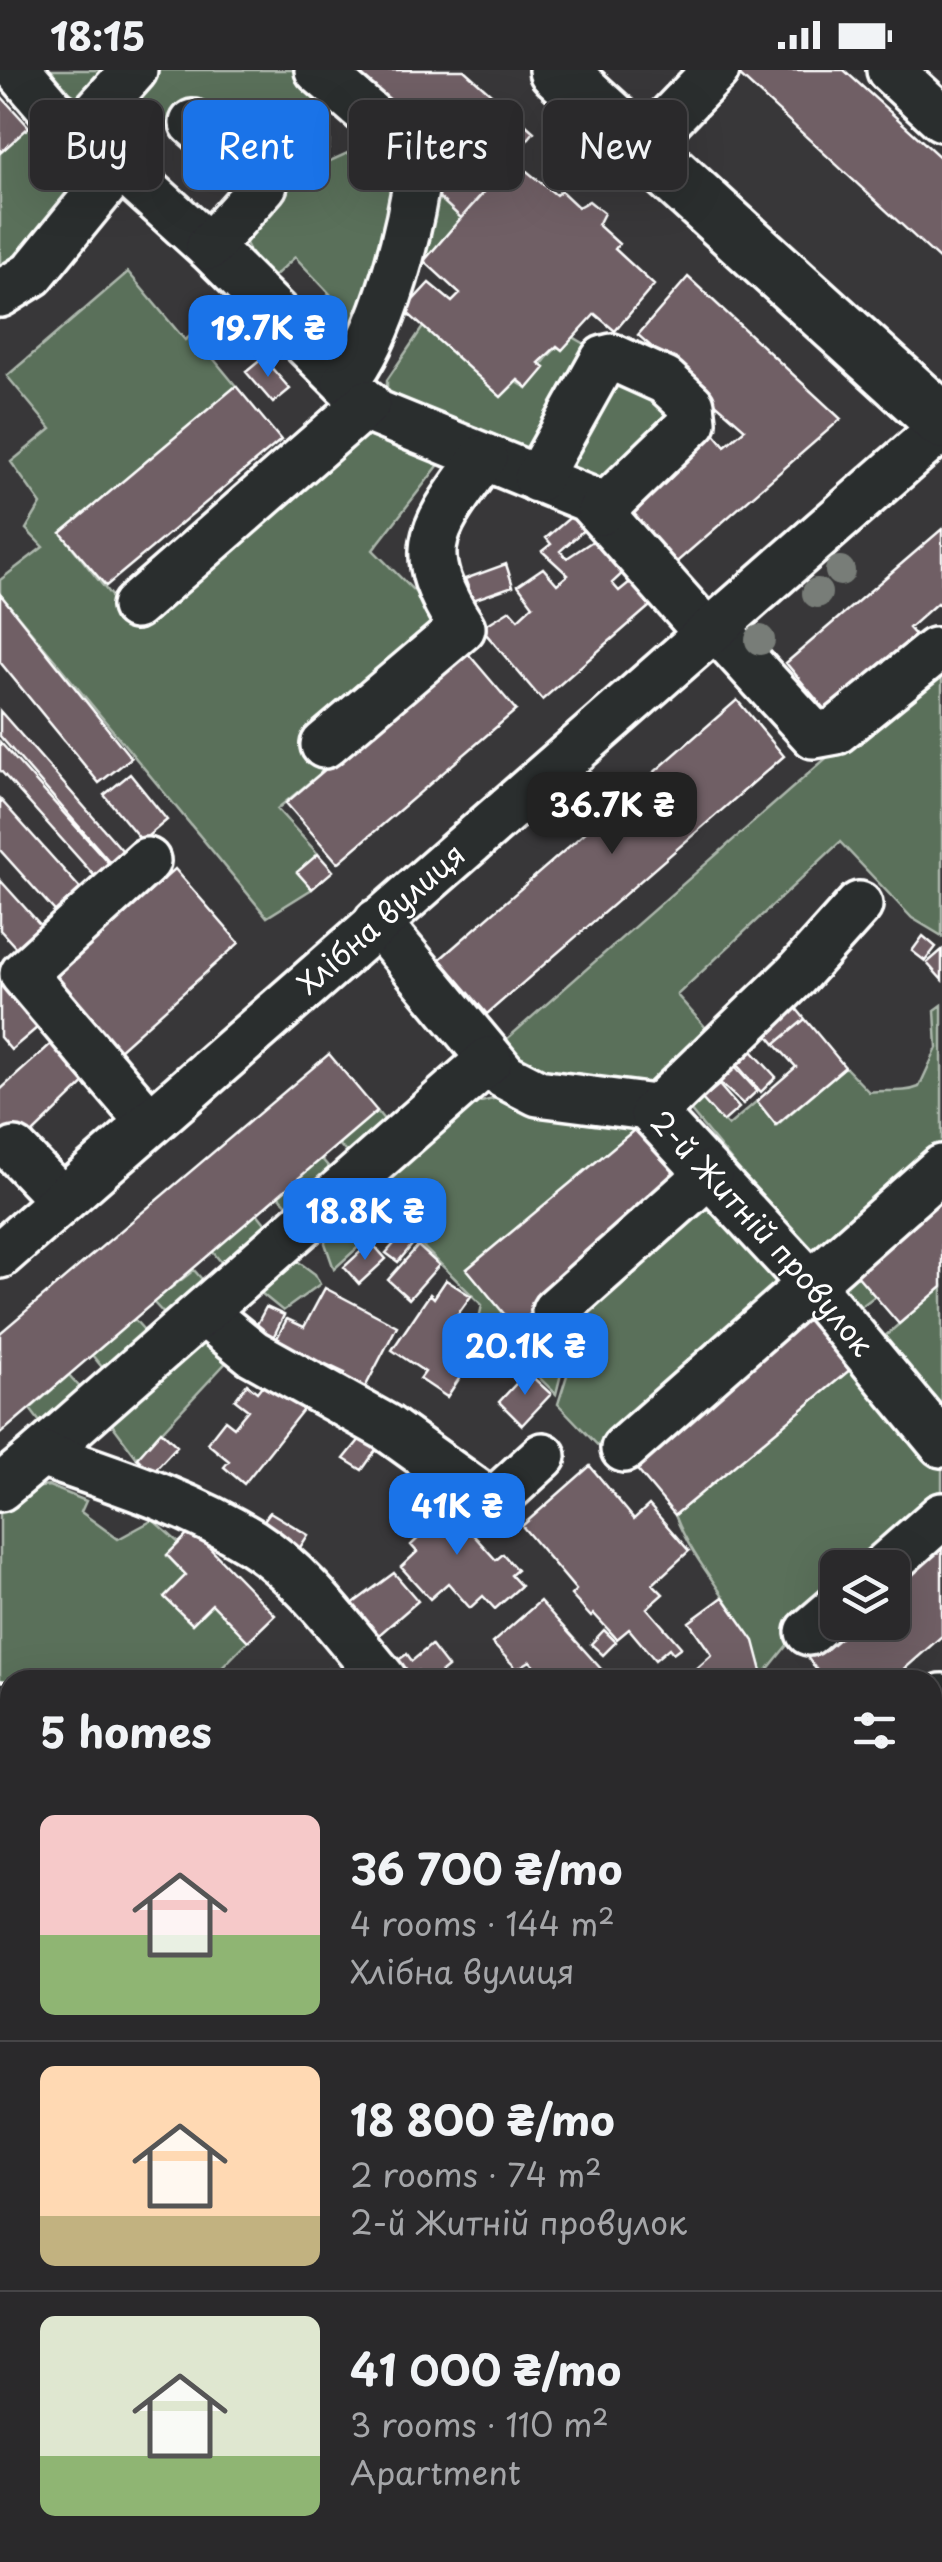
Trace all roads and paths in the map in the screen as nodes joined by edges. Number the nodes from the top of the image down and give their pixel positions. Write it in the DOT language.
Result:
graph roads {
  1 [pos="18,70"];
  2 [pos="134,70"];
  3 [pos="318,70"];
  4 [pos="557,70"];
  5 [pos="598,70"];
  6 [pos="716,70"];
  7 [pos="890,70"];
  8 [pos="42,100"];
  9 [pos="107,100"];
  10 [pos="631,100"];
  11 [pos="687,100"];
  12 [pos="942,118"];
  13 [pos="687,151"];
  14 [pos="100,190"];
  15 [pos="147,190"];
  16 [pos="259,190"];
  17 [pos="209,246"];
  18 [pos="0,294"];
  19 [pos="942,382"];
  20 [pos="356,393"];
  21 [pos="942,424"];
  22 [pos="484,458"];
  23 [pos="537,480"];
  24 [pos="600,512"];
  25 [pos="135,606"];
  26 [pos="711,631"];
  27 [pos="942,650"];
  28 [pos="324,745"];
  29 [pos="147,861"];
  30 [pos="858,905"];
  31 [pos="377,922"];
  32 [pos="489,1060"];
  33 [pos="653,1113"];
  34 [pos="150,1123"];
  35 [pos="16,1150"];
  36 [pos="942,1168"];
  37 [pos="709,1174"];
  38 [pos="62,1200"];
  39 [pos="0,1255"];
  40 [pos="812,1286"];
  41 [pos="555,1311"];
  42 [pos="204,1314"];
  43 [pos="942,1444"];
  44 [pos="624,1449"];
  45 [pos="41,1454"];
  46 [pos="543,1456"];
  47 [pos="0,1488"];
  48 [pos="942,1516"];
  49 [pos="903,1550"];
  50 [pos="375,1670"];
  1 -- 8 [label="street"];
  2 -- 9 [label="street"];
  3 -- 20 [label="street"];
  4 -- 21 [label="main road"];
  5 -- 10 [label="main road"];
  6 -- 11 [label="street"];
  7 -- 12 [label="street"];
  13 -- 19 [label="main road"];
  14 -- 18 [label="street"];
  15 -- 17 [label="street"];
  16 -- 17 [label="street"];
  17 -- 20 [label="street"];
  20 -- 22 [label="street"];
  20 -- 25 [label="street"];
  21 -- 26 [label="street, Хлібна вулиця"];
  22 -- 23 [label="street"];
  22 -- 28 [label="street"];
  23 -- 24 [label="street"];
  23 -- 24 [label="street"];
  24 -- 26 [label="street"];
  26 -- 27 [label="street"];
  26 -- 31 [label="street, Хлібна вулиця"];
  29 -- 34 [label="street"];
  30 -- 33 [label="street"];
  31 -- 32 [label="street, 2-й Житній провулок"];
  31 -- 34 [label="street, Хлібна вулиця"];
  32 -- 33 [label="street, 2-й Житній провулок"];
  32 -- 42 [label="street"];
  33 -- 37 [label="street, 2-й Житній провулок"];
  34 -- 38 [label="street, Хлібна вулиця"];
  35 -- 38 [label="street"];
  36 -- 40 [label="street"];
  37 -- 40 [label="street, 2-й Житній провулок"];
  37 -- 41 [label="street"];
  38 -- 39 [label="street, Хлібна вулиця"];
  40 -- 43 [label="street, 2-й Житній провулок"];
  40 -- 44 [label="street"];
  42 -- 45 [label="street"];
  42 -- 46 [label="street"];
  45 -- 47 [label="street"];
  45 -- 50 [label="street"];
  48 -- 49 [label="street"];
}
